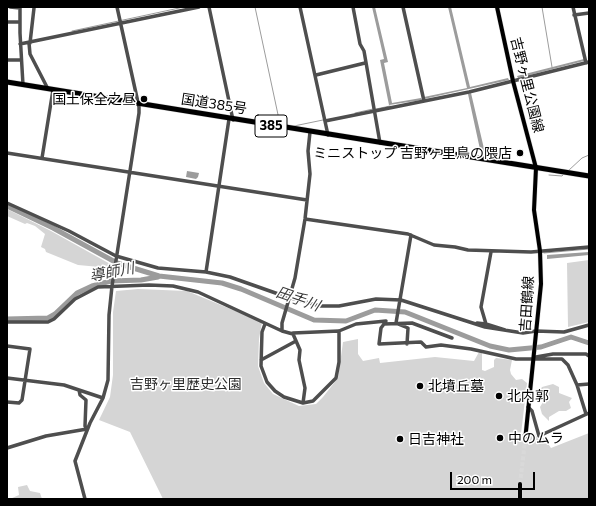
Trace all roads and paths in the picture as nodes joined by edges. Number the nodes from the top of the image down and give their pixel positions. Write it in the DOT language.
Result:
graph roads {
  1 [pos="10,7"];
  2 [pos="20,7"];
  3 [pos="117,7"];
  4 [pos="198,7"];
  5 [pos="209,7"];
  6 [pos="300,7"];
  7 [pos="353,7"];
  8 [pos="402,7"];
  9 [pos="497,7"];
  10 [pos="573,7"];
  11 [pos="34,8"];
  12 [pos="589,13"];
  13 [pos="574,15"];
  14 [pos="7,22"];
  15 [pos="19,22"];
  16 [pos="121,24"];
  17 [pos="29,43"];
  18 [pos="20,44"];
  19 [pos="7,60"];
  20 [pos="21,60"];
  21 [pos="588,62"];
  22 [pos="365,63"];
  23 [pos="316,75"];
  24 [pos="513,81"];
  25 [pos="7,82"];
  26 [pos="23,85"];
  27 [pos="50,90"];
  28 [pos="424,101"];
  29 [pos="138,104"];
  30 [pos="374,111"];
  31 [pos="231,119"];
  32 [pos="325,121"];
  33 [pos="310,132"];
  34 [pos="328,135"];
  35 [pos="380,143"];
  36 [pos="7,153"];
  37 [pos="42,158"];
  38 [pos="536,168"];
  39 [pos="130,172"];
  40 [pos="589,176"];
  41 [pos="219,186"];
  42 [pos="306,200"];
  43 [pos="7,203"];
  44 [pos="305,218"];
  45 [pos="411,235"];
  46 [pos="589,247"];
  47 [pos="540,251"];
  48 [pos="491,252"];
  49 [pos="116,256"];
  50 [pos="206,272"];
  51 [pos="112,286"];
  52 [pos="290,297"];
  53 [pos="400,300"];
  54 [pos="7,322"];
  55 [pos="396,323"];
  56 [pos="472,323"];
  57 [pos="265,324"];
  58 [pos="486,324"];
  59 [pos="589,325"];
  60 [pos="282,331"];
  61 [pos="339,331"];
  62 [pos="536,331"];
  63 [pos="507,332"];
  64 [pos="292,333"];
  65 [pos="452,338"];
  66 [pos="296,342"];
  67 [pos="408,344"];
  68 [pos="7,346"];
  69 [pos="589,356"];
  70 [pos="534,358"];
  71 [pos="261,360"];
  72 [pos="7,378"];
  73 [pos="25,380"];
  74 [pos="589,384"];
  75 [pos="577,385"];
  76 [pos="79,390"];
  77 [pos="103,398"];
  78 [pos="7,402"];
  79 [pos="303,403"];
  80 [pos="528,408"];
  81 [pos="587,414"];
  82 [pos="87,429"];
  83 [pos="524,441"];
  84 [pos="7,448"];
  85 [pos="520,484"];
  86 [pos="85,499"];
  87 [pos="520,499"];
  1 -- 2 [label="street"];
  2 -- 15 [label="street"];
  3 -- 16 [label="street"];
  4 -- 16 [label="street"];
  5 -- 31 [label="street"];
  6 -- 23 [label="street"];
  7 -- 22 [label="street"];
  8 -- 28 [label="street"];
  9 -- 24 [label="main road, 吉野ヶ里公園線"];
  10 -- 13 [label="street"];
  11 -- 17 [label="street"];
  12 -- 13 [label="street"];
  13 -- 21 [label="street"];
  14 -- 15 [label="street"];
  15 -- 18 [label="street"];
  16 -- 17 [label="street"];
  16 -- 29 [label="street"];
  17 -- 18 [label="street"];
  17 -- 27 [label="street"];
  18 -- 20 [label="street"];
  19 -- 20 [label="street"];
  20 -- 26 [label="street"];
  21 -- 24 [label="street"];
  22 -- 23 [label="street"];
  22 -- 30 [label="street"];
  23 -- 32 [label="street"];
  24 -- 28 [label="street"];
  24 -- 38 [label="main road, 吉野ヶ里公園線"];
  25 -- 26 [label="highway, 国道385号 / 385"];
  26 -- 27 [label="highway, 国道385号 / 385"];
  27 -- 29 [label="highway, 国道385号 / 385"];
  27 -- 37 [label="street"];
  28 -- 30 [label="street"];
  29 -- 31 [label="highway, 国道385号 / 385"];
  29 -- 39 [label="street"];
  30 -- 32 [label="street"];
  30 -- 35 [label="street"];
  31 -- 33 [label="highway, 国道385号 / 385"];
  31 -- 41 [label="street"];
  32 -- 34 [label="street"];
  33 -- 34 [label="highway, 国道385号 / 385"];
  33 -- 42 [label="street"];
  34 -- 35 [label="highway, 国道385号 / 385"];
  35 -- 38 [label="highway, 国道385号 / 385"];
  36 -- 37 [label="street"];
  37 -- 39 [label="street"];
  38 -- 40 [label="highway, 385"];
  38 -- 47 [label="main road, 吉田鶴線"];
  39 -- 41 [label="street"];
  39 -- 49 [label="street"];
  41 -- 42 [label="street"];
  41 -- 50 [label="street"];
  42 -- 44 [label="street"];
  43 -- 49 [label="street"];
  44 -- 45 [label="street"];
  44 -- 52 [label="street"];
  45 -- 48 [label="street"];
  45 -- 53 [label="street"];
  46 -- 47 [label="street"];
  47 -- 48 [label="street"];
  47 -- 62 [label="main road, 吉田鶴線"];
  48 -- 58 [label="street"];
  49 -- 50 [label="street"];
  49 -- 51 [label="street"];
  50 -- 52 [label="street"];
  51 -- 54 [label="street"];
  51 -- 57 [label="street"];
  51 -- 77 [label="street"];
  52 -- 53 [label="street"];
  52 -- 60 [label="street"];
  53 -- 55 [label="street"];
  53 -- 56 [label="street"];
  55 -- 61 [label="street"];
  55 -- 65 [label="street"];
  55 -- 67 [label="street"];
  55 -- 67 [label="street"];
  56 -- 58 [label="street"];
  56 -- 63 [label="street"];
  57 -- 60 [label="street"];
  57 -- 71 [label="street"];
  58 -- 63 [label="street"];
  59 -- 62 [label="street"];
  60 -- 64 [label="street"];
  61 -- 64 [label="street"];
  61 -- 79 [label="street"];
  62 -- 63 [label="street"];
  62 -- 70 [label="main road, 吉田鶴線"];
  64 -- 66 [label="street"];
  66 -- 71 [label="street"];
  66 -- 79 [label="street"];
  67 -- 70 [label="street"];
  68 -- 73 [label="street"];
  69 -- 70 [label="street"];
  70 -- 75 [label="street"];
  70 -- 80 [label="main road, 吉田鶴線"];
  71 -- 79 [label="street"];
  72 -- 73 [label="street"];
  73 -- 76 [label="street"];
  73 -- 78 [label="street"];
  74 -- 75 [label="street"];
  75 -- 81 [label="street"];
  76 -- 77 [label="street"];
  76 -- 82 [label="street"];
  77 -- 82 [label="street"];
  80 -- 81 [label="street"];
  80 -- 83 [label="main road, 吉田鶴線"];
  82 -- 84 [label="street"];
  82 -- 86 [label="street"];
  85 -- 87 [label="main road"];
}
